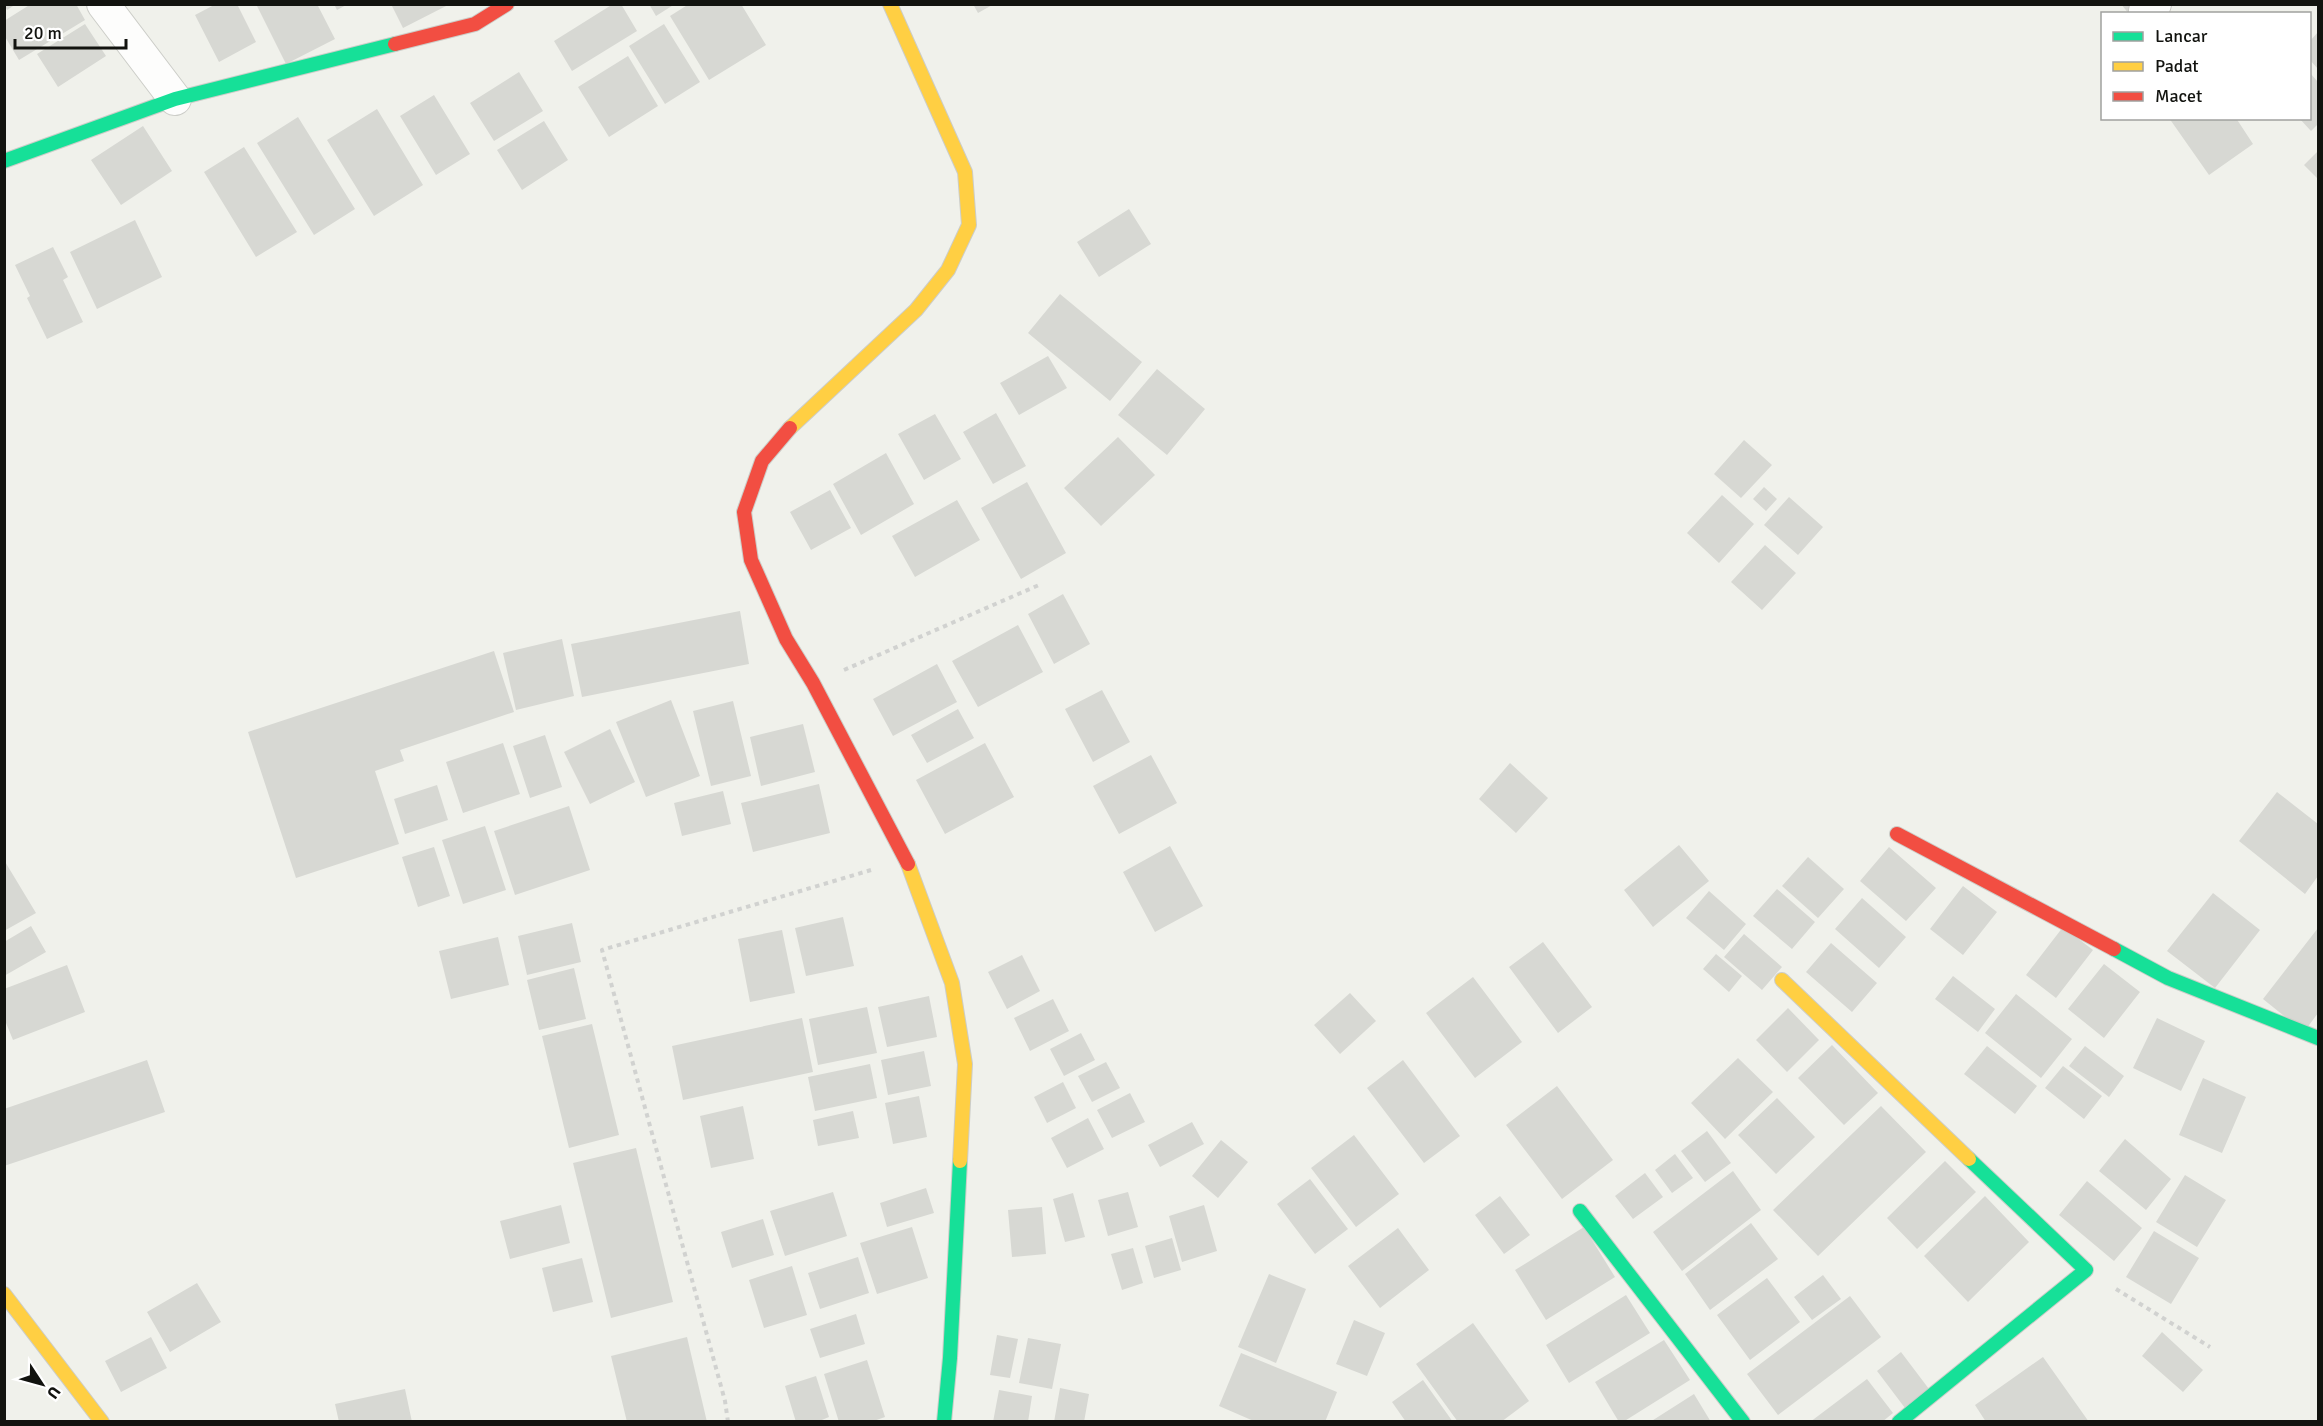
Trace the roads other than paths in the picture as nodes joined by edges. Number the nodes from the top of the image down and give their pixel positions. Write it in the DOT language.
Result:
graph roads {
  1 [pos="103,4"];
  2 [pos="507,4"];
  3 [pos="890,4"];
  4 [pos="175,99"];
  5 [pos="4,161"];
  6 [pos="1897,834"];
  7 [pos="1782,980"];
  8 [pos="2319,1038"];
  9 [pos="1580,1211"];
  10 [pos="4,1294"];
  11 [pos="102,1422"];
  12 [pos="944,1422"];
  13 [pos="1743,1422"];
  14 [pos="1899,1422"];
  1 -- 4 [label="street"];
  2 -- 4 [label="street"];
  3 -- 12 [label="street"];
  4 -- 5 [label="street"];
  6 -- 8 [label="street"];
  7 -- 14 [label="street"];
  9 -- 13 [label="street"];
  10 -- 11 [label="street"];
}
